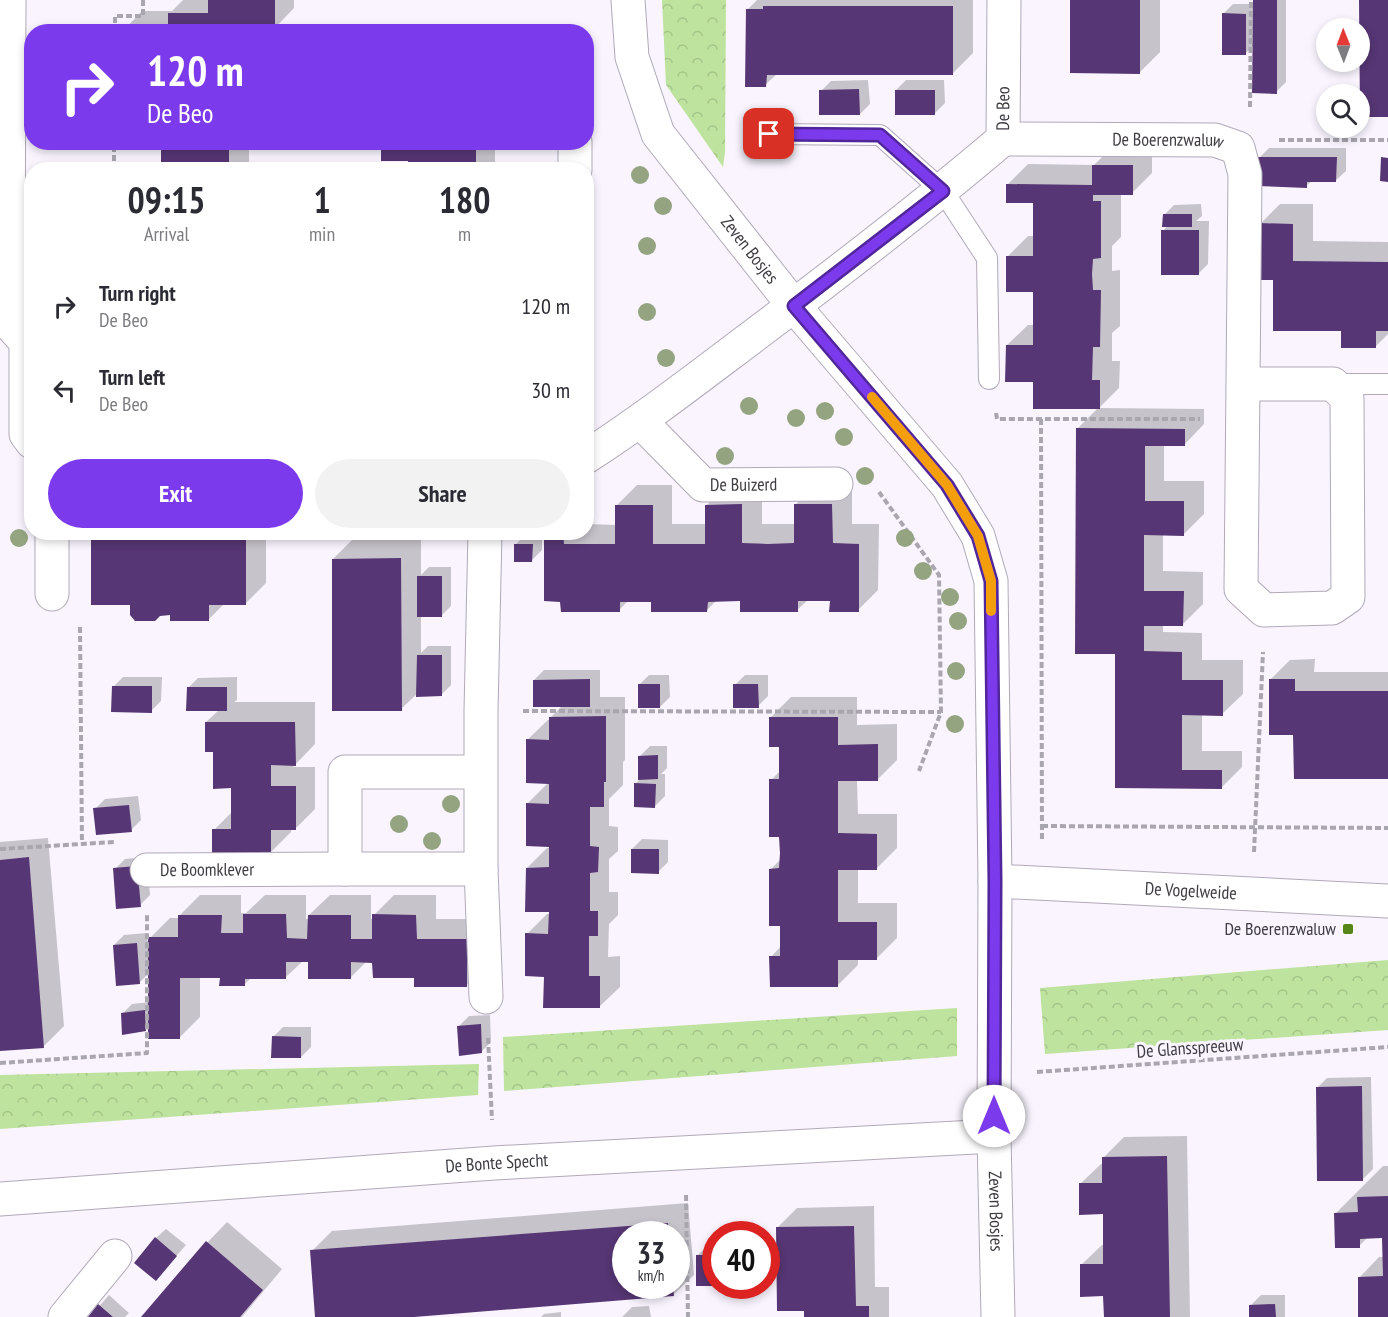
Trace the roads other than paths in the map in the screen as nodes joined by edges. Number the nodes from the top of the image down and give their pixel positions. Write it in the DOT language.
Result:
graph roads {
  1 [pos="9,0"];
  2 [pos="628,0"];
  3 [pos="1004,0"];
  4 [pos="769,134"];
  5 [pos="1003,139"];
  6 [pos="943,191"];
  7 [pos="794,306"];
  8 [pos="24,340"];
  9 [pos="989,379"];
  10 [pos="1244,384"];
  11 [pos="1333,384"];
  12 [pos="1388,384"];
  13 [pos="641,422"];
  14 [pos="594,452"];
  15 [pos="836,484"];
  16 [pos="52,540"];
  17 [pos="485,540"];
  18 [pos="52,594"];
  19 [pos="481,772"];
  20 [pos="345,869"];
  21 [pos="481,869"];
  22 [pos="147,870"];
  23 [pos="995,881"];
  24 [pos="1388,901"];
  25 [pos="486,997"];
  26 [pos="994,1136"];
  27 [pos="0,1199"];
  28 [pos="116,1256"];
  29 [pos="65,1317"];
  30 [pos="998,1317"];
  1 -- 8 [label="street"];
  2 -- 7 [label="street, Zeven Bosjes"];
  3 -- 5 [label="street, De Beo"];
  4 -- 6 [label="lane"];
  5 -- 6 [label="street, De Beo"];
  5 -- 10 [label="street, De Boerenzwaluw"];
  6 -- 7 [label="street, De Beo"];
  6 -- 9 [label="lane"];
  7 -- 13 [label="street"];
  7 -- 23 [label="street, Zeven Bosjes"];
  10 -- 11 [label="street"];
  10 -- 11 [label="street, De Boerenzwaluw"];
  11 -- 12 [label="lane"];
  13 -- 14 [label="street"];
  13 -- 15 [label="street, De Buizerd"];
  16 -- 18 [label="street"];
  17 -- 19 [label="street"];
  19 -- 20 [label="street"];
  19 -- 21 [label="street"];
  20 -- 21 [label="street, De Boomklever"];
  20 -- 22 [label="street, De Boomklever"];
  21 -- 25 [label="street"];
  23 -- 24 [label="street, De Vogelweide"];
  23 -- 26 [label="street, Zeven Bosjes"];
  26 -- 27 [label="street, De Bonte Specht"];
  26 -- 30 [label="street, Zeven Bosjes"];
  28 -- 29 [label="street"];
}
